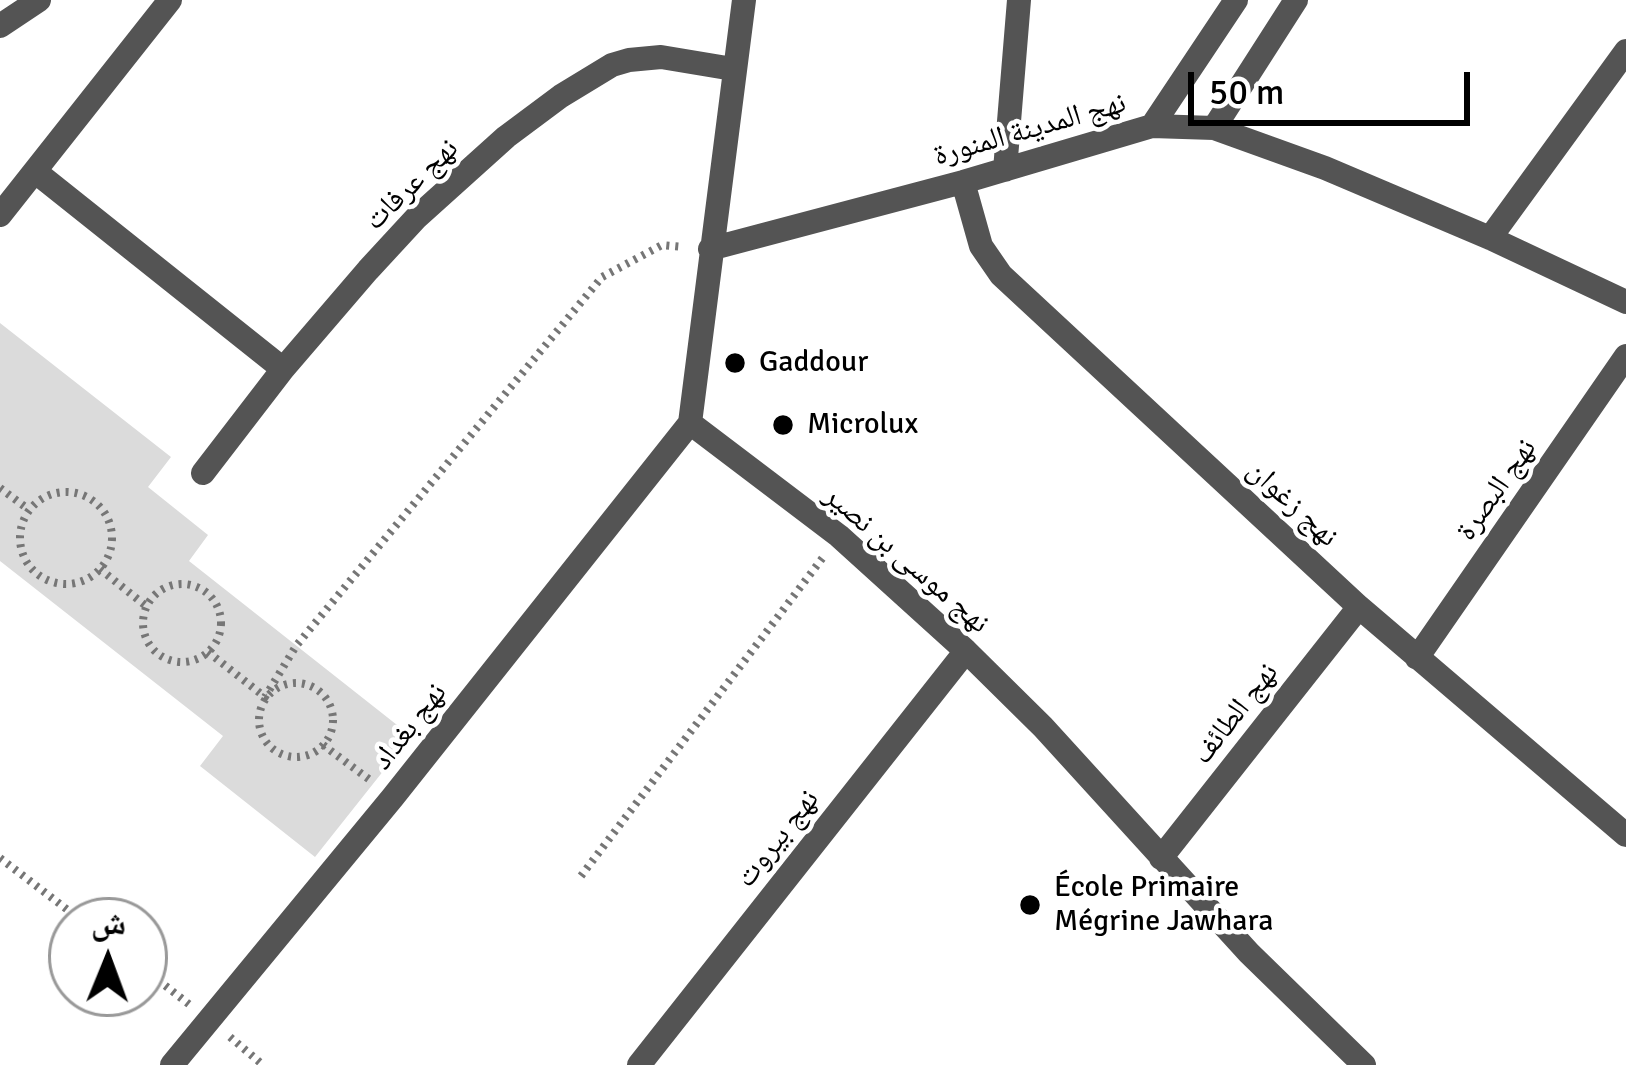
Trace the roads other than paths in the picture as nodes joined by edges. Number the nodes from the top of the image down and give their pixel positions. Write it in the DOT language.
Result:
graph roads {
  1 [pos="39,0"];
  2 [pos="170,0"];
  3 [pos="744,0"];
  4 [pos="1019,0"];
  5 [pos="1236,0"];
  6 [pos="1296,0"];
  7 [pos="0,26"];
  8 [pos="1626,51"];
  9 [pos="733,69"];
  10 [pos="1152,126"];
  11 [pos="1214,128"];
  12 [pos="1005,170"];
  13 [pos="37,173"];
  14 [pos="963,182"];
  15 [pos="0,215"];
  16 [pos="1490,238"];
  17 [pos="710,249"];
  18 [pos="1626,302"];
  19 [pos="1626,356"];
  20 [pos="283,369"];
  21 [pos="690,423"];
  22 [pos="203,473"];
  23 [pos="1359,607"];
  24 [pos="966,651"];
  25 [pos="1417,658"];
  26 [pos="1626,835"];
  27 [pos="1160,858"];
  28 [pos="172,1065"];
  29 [pos="639,1065"];
  30 [pos="1364,1065"];
  1 -- 7 [label="street"];
  2 -- 13 [label="street"];
  3 -- 9 [label="street"];
  4 -- 12 [label="street"];
  5 -- 10 [label="street"];
  6 -- 11 [label="street"];
  8 -- 16 [label="street"];
  9 -- 17 [label="street"];
  9 -- 20 [label="street, نهج عرفات"];
  10 -- 11 [label="street, نهج المدينة المنورة"];
  10 -- 12 [label="street, نهج المدينة المنورة"];
  11 -- 16 [label="street, نهج المدينة المنورة"];
  12 -- 14 [label="street, نهج المدينة المنورة"];
  13 -- 15 [label="street"];
  13 -- 20 [label="street"];
  14 -- 17 [label="street, نهج المدينة المنورة"];
  14 -- 23 [label="street, نهج زغوان"];
  16 -- 18 [label="street, نهج المدينة المنورة"];
  17 -- 21 [label="street"];
  19 -- 25 [label="street, نهج البصرة"];
  20 -- 22 [label="street, نهج عرفات"];
  21 -- 24 [label="street, نهج موسى بن نصير"];
  21 -- 28 [label="street, نهج بغداد"];
  23 -- 25 [label="street, نهج زغوان"];
  23 -- 27 [label="street, نهج الطائف"];
  24 -- 27 [label="street, نهج موسى بن نصير"];
  24 -- 29 [label="street, نهج بيروت"];
  25 -- 26 [label="street, نهج زغوان"];
  27 -- 30 [label="street, نهج موسى بن نصير"];
}
